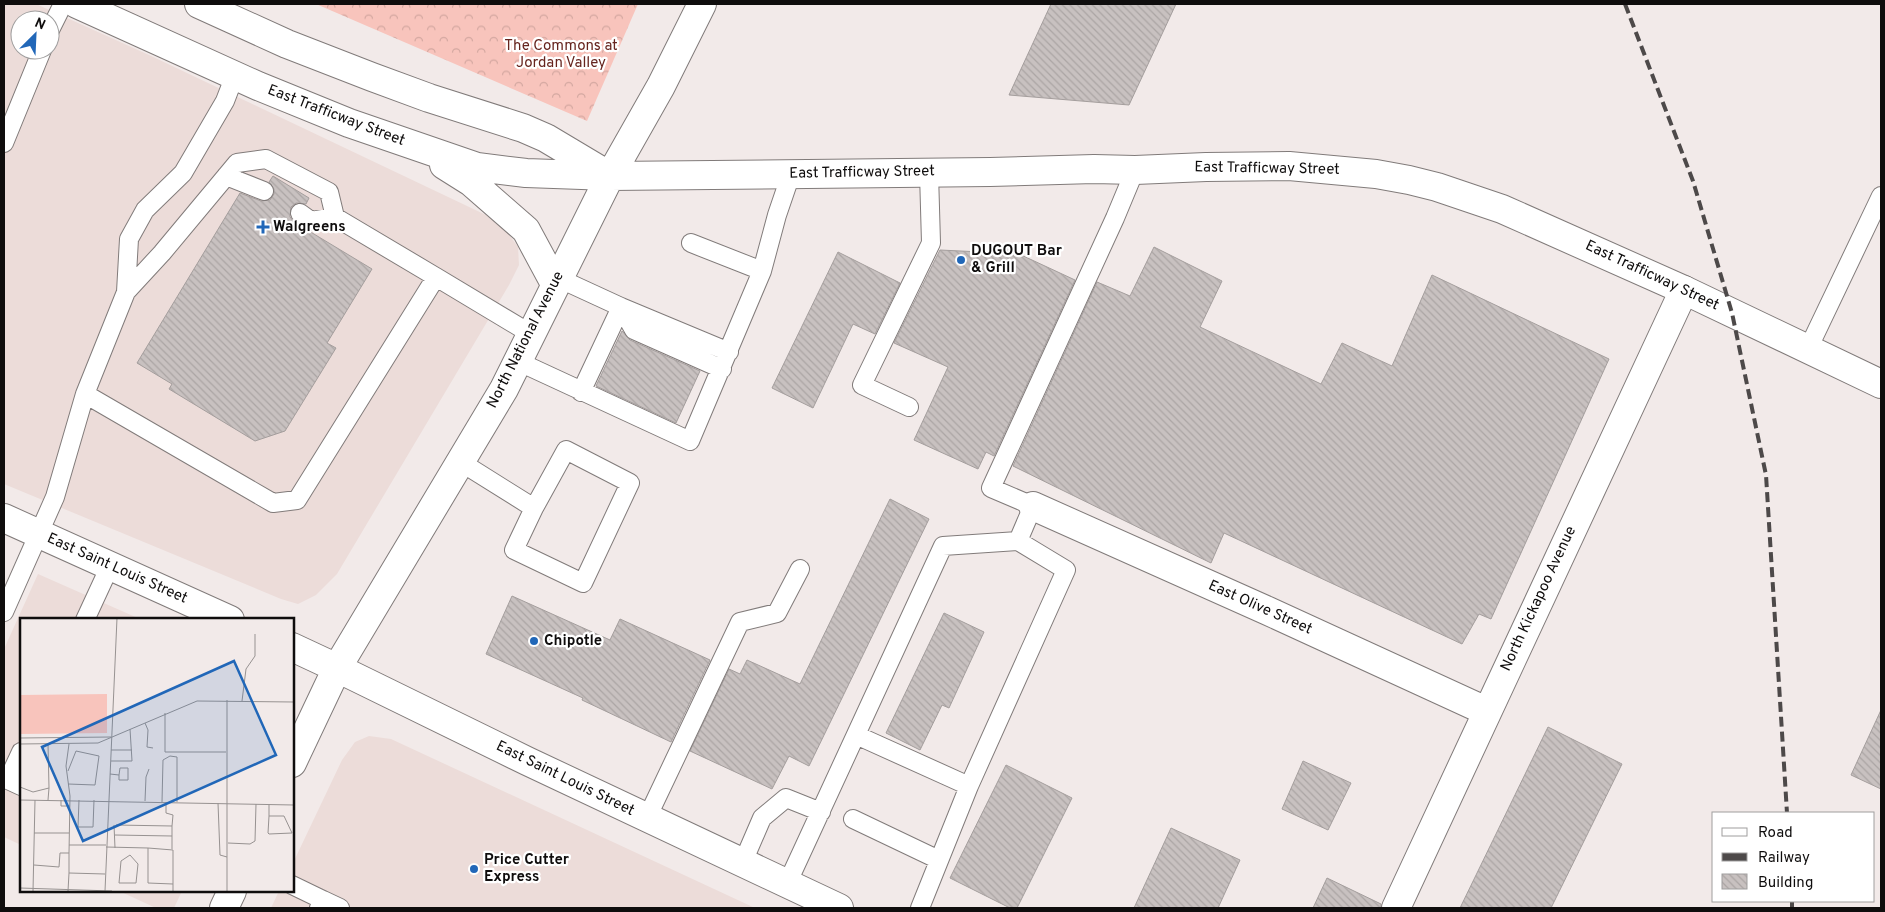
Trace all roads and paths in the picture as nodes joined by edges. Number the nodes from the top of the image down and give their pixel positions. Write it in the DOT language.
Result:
graph roads {
  1 [pos="77,4"];
  2 [pos="199,4"];
  3 [pos="702,4"];
  4 [pos="38,60"];
  5 [pos="236,76"];
  6 [pos="4,142"];
  7 [pos="408,144"];
  8 [pos="1135,170"];
  9 [pos="929,173"];
  10 [pos="791,174"];
  11 [pos="226,176"];
  12 [pos="610,176"];
  13 [pos="264,191"];
  14 [pos="1881,196"];
  15 [pos="300,213"];
  16 [pos="335,217"];
  17 [pos="691,242"];
  18 [pos="762,271"];
  19 [pos="436,277"];
  20 [pos="556,281"];
  21 [pos="1684,290"];
  22 [pos="126,292"];
  23 [pos="621,307"];
  24 [pos="531,334"];
  25 [pos="1808,349"];
  26 [pos="728,352"];
  27 [pos="517,361"];
  28 [pos="722,369"];
  29 [pos="1881,384"];
  30 [pos="581,392"];
  31 [pos="85,394"];
  32 [pos="909,407"];
  33 [pos="459,461"];
  34 [pos="1033,506"];
  35 [pos="534,508"];
  36 [pos="4,518"];
  37 [pos="39,534"];
  38 [pos="1018,541"];
  39 [pos="110,566"];
  40 [pos="800,569"];
  41 [pos="10,583"];
  42 [pos="4,612"];
  43 [pos="86,618"];
  44 [pos="226,618"];
  45 [pos="294,649"];
  46 [pos="337,668"];
  47 [pos="1486,711"];
  48 [pos="856,734"];
  49 [pos="20,754"];
  50 [pos="294,759"];
  51 [pos="20,786"];
  52 [pos="969,786"];
  53 [pos="821,812"];
  54 [pos="647,818"];
  55 [pos="853,819"];
  56 [pos="939,860"];
  57 [pos="743,862"];
  58 [pos="787,884"];
  59 [pos="294,886"];
  60 [pos="232,892"];
  61 [pos="321,904"];
  62 [pos="822,905"];
  63 [pos="224,908"];
  64 [pos="340,908"];
  65 [pos="920,908"];
  66 [pos="1396,908"];
  1 -- 5 [label="main road, East Trafficway Street"];
  2 -- 12 [label="main road"];
  3 -- 12 [label="main road, North National Avenue"];
  4 -- 6 [label="lane"];
  5 -- 7 [label="main road, East Trafficway Street"];
  5 -- 22 [label="lane"];
  7 -- 12 [label="main road, East Trafficway Street"];
  7 -- 20 [label="main road"];
  8 -- 9 [label="main road, East Trafficway Street"];
  8 -- 21 [label="main road, East Trafficway Street"];
  8 -- 34 [label="lane"];
  9 -- 10 [label="main road, East Trafficway Street"];
  9 -- 32 [label="lane"];
  10 -- 12 [label="main road, East Trafficway Street"];
  10 -- 18 [label="lane"];
  11 -- 13 [label="lane"];
  11 -- 16 [label="lane"];
  11 -- 22 [label="lane"];
  12 -- 20 [label="main road, North National Avenue"];
  14 -- 25 [label="lane"];
  15 -- 16 [label="lane"];
  16 -- 19 [label="lane"];
  17 -- 18 [label="lane"];
  18 -- 26 [label="lane"];
  19 -- 24 [label="lane"];
  19 -- 31 [label="lane"];
  20 -- 23 [label="lane"];
  20 -- 24 [label="main road, North National Avenue"];
  21 -- 25 [label="main road, East Trafficway Street"];
  21 -- 47 [label="main road, North Kickapoo Avenue"];
  22 -- 31 [label="lane"];
  23 -- 26 [label="lane"];
  23 -- 28 [label="lane"];
  23 -- 30 [label="lane"];
  24 -- 27 [label="main road, North National Avenue"];
  25 -- 29 [label="main road, East Trafficway Street"];
  26 -- 28 [label="lane"];
  27 -- 30 [label="lane"];
  27 -- 33 [label="main road, North National Avenue"];
  28 -- 30 [label="lane"];
  31 -- 37 [label="lane"];
  33 -- 35 [label="lane"];
  33 -- 46 [label="main road, North National Avenue"];
  34 -- 38 [label="lane"];
  34 -- 47 [label="main road, East Olive Street"];
  35 -- 35 [label="lane"];
  36 -- 37 [label="main road, East Saint Louis Street"];
  37 -- 39 [label="main road, East Saint Louis Street"];
  37 -- 41 [label="lane"];
  38 -- 48 [label="lane"];
  38 -- 52 [label="lane"];
  39 -- 43 [label="lane"];
  39 -- 44 [label="main road, East Saint Louis Street"];
  40 -- 54 [label="lane"];
  41 -- 42 [label="lane"];
  45 -- 46 [label="main road, East Saint Louis Street"];
  46 -- 50 [label="main road, North National Avenue"];
  46 -- 54 [label="main road, East Saint Louis Street"];
  47 -- 66 [label="main road, North Kickapoo Avenue"];
  48 -- 52 [label="lane"];
  48 -- 53 [label="lane"];
  49 -- 51 [label="lane"];
  52 -- 56 [label="lane"];
  53 -- 57 [label="lane"];
  53 -- 58 [label="lane"];
  54 -- 57 [label="main road, East Saint Louis Street"];
  55 -- 56 [label="lane"];
  56 -- 65 [label="lane"];
  57 -- 58 [label="main road, East Saint Louis Street"];
  58 -- 62 [label="main road, East Saint Louis Street"];
  59 -- 61 [label="lane"];
  60 -- 63 [label="main road"];
  61 -- 64 [label="lane"];
}
